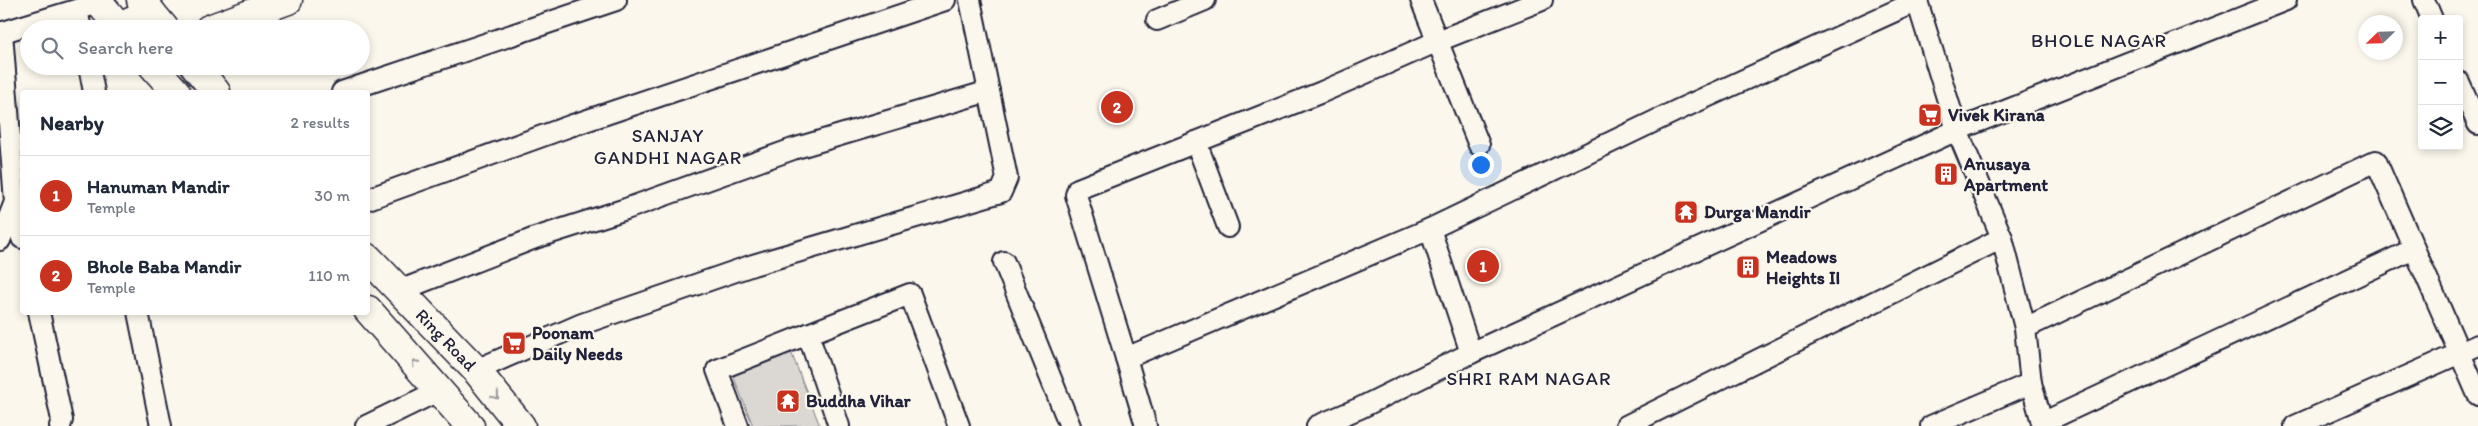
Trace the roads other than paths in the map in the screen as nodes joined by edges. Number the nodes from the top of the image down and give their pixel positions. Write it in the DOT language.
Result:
graph roads {
  1 [pos="288,0"];
  2 [pos="616,0"];
  3 [pos="945,0"];
  4 [pos="970,0"];
  5 [pos="1205,0"];
  6 [pos="1421,0"];
  7 [pos="1542,0"];
  8 [pos="1917,0"];
  9 [pos="2286,0"];
  10 [pos="2424,0"];
  11 [pos="89,10"];
  12 [pos="153,13"];
  13 [pos="2430,15"];
  14 [pos="49,20"];
  15 [pos="107,20"];
  16 [pos="136,20"];
  17 [pos="234,20"];
  18 [pos="1157,20"];
  19 [pos="20,27"];
  20 [pos="1,32"];
  21 [pos="1438,41"];
  22 [pos="91,75"];
  23 [pos="161,75"];
  24 [pos="202,75"];
  25 [pos="94,90"];
  26 [pos="174,90"];
  27 [pos="214,90"];
  28 [pos="348,90"];
  29 [pos="2463,91"];
  30 [pos="989,92"];
  31 [pos="2478,124"];
  32 [pos="1957,130"];
  33 [pos="1196,142"];
  34 [pos="1479,145"];
  35 [pos="370,198"];
  36 [pos="15,202"];
  37 [pos="1228,227"];
  38 [pos="20,228"];
  39 [pos="1430,229"];
  40 [pos="2002,238"];
  41 [pos="0,240"];
  42 [pos="2414,249"];
  43 [pos="370,260"];
  44 [pos="1004,262"];
  45 [pos="399,291"];
  46 [pos="370,312"];
  47 [pos="40,315"];
  48 [pos="139,315"];
  49 [pos="2025,328"];
  50 [pos="808,334"];
  51 [pos="2478,345"];
  52 [pos="1470,353"];
  53 [pos="2460,353"];
  54 [pos="1126,358"];
  55 [pos="476,370"];
  56 [pos="2031,383"];
  57 [pos="440,390"];
  58 [pos="2478,395"];
  59 [pos="2042,424"];
  60 [pos="60,426"];
  61 [pos="161,426"];
  62 [pos="366,426"];
  63 [pos="470,426"];
  64 [pos="520,426"];
  65 [pos="738,426"];
  66 [pos="839,426"];
  67 [pos="959,426"];
  68 [pos="1070,426"];
  69 [pos="1146,426"];
  70 [pos="1317,426"];
  71 [pos="1626,426"];
  72 [pos="1931,426"];
  73 [pos="2295,426"];
  1 -- 17 [label="main road"];
  2 -- 28 [label="street"];
  3 -- 35 [label="street"];
  4 -- 30 [label="street"];
  5 -- 18 [label="street"];
  6 -- 21 [label="street"];
  7 -- 21 [label="street"];
  8 -- 32 [label="street"];
  8 -- 39 [label="street"];
  9 -- 32 [label="street"];
  10 -- 13 [label="street"];
  11 -- 14 [label="street"];
  11 -- 15 [label="main road"];
  12 -- 16 [label="main road"];
  19 -- 20 [label="street"];
  20 -- 36 [label="street"];
  21 -- 33 [label="street"];
  21 -- 34 [label="street"];
  22 -- 25 [label="street"];
  23 -- 26 [label="main road"];
  24 -- 27 [label="main road"];
  29 -- 31 [label="street"];
  30 -- 45 [label="street"];
  30 -- 55 [label="street"];
  32 -- 40 [label="street"];
  32 -- 52 [label="street"];
  33 -- 37 [label="street"];
  33 -- 54 [label="street"];
  36 -- 38 [label="street"];
  36 -- 41 [label="street"];
  39 -- 52 [label="street"];
  39 -- 54 [label="street"];
  40 -- 49 [label="street"];
  40 -- 71 [label="street"];
  42 -- 49 [label="street"];
  42 -- 53 [label="street"];
  42 -- 59 [label="street"];
  43 -- 45 [label="main road, Ring Road"];
  44 -- 68 [label="street"];
  45 -- 55 [label="main road, Ring Road"];
  57 -- 46 [label="main road, Ring Road, one-way"];
  47 -- 60 [label="street"];
  48 -- 61 [label="street"];
  49 -- 56 [label="street"];
  50 -- 65 [label="street"];
  50 -- 66 [label="street"];
  50 -- 67 [label="street"];
  51 -- 53 [label="street"];
  52 -- 70 [label="street"];
  53 -- 58 [label="street"];
  53 -- 73 [label="street"];
  54 -- 69 [label="street"];
  55 -- 64 [label="main road, Ring Road, one-way"];
  56 -- 59 [label="street"];
  56 -- 72 [label="street"];
  57 -- 62 [label="street"];
  57 -- 63 [label="main road, Ring Road"];
}
